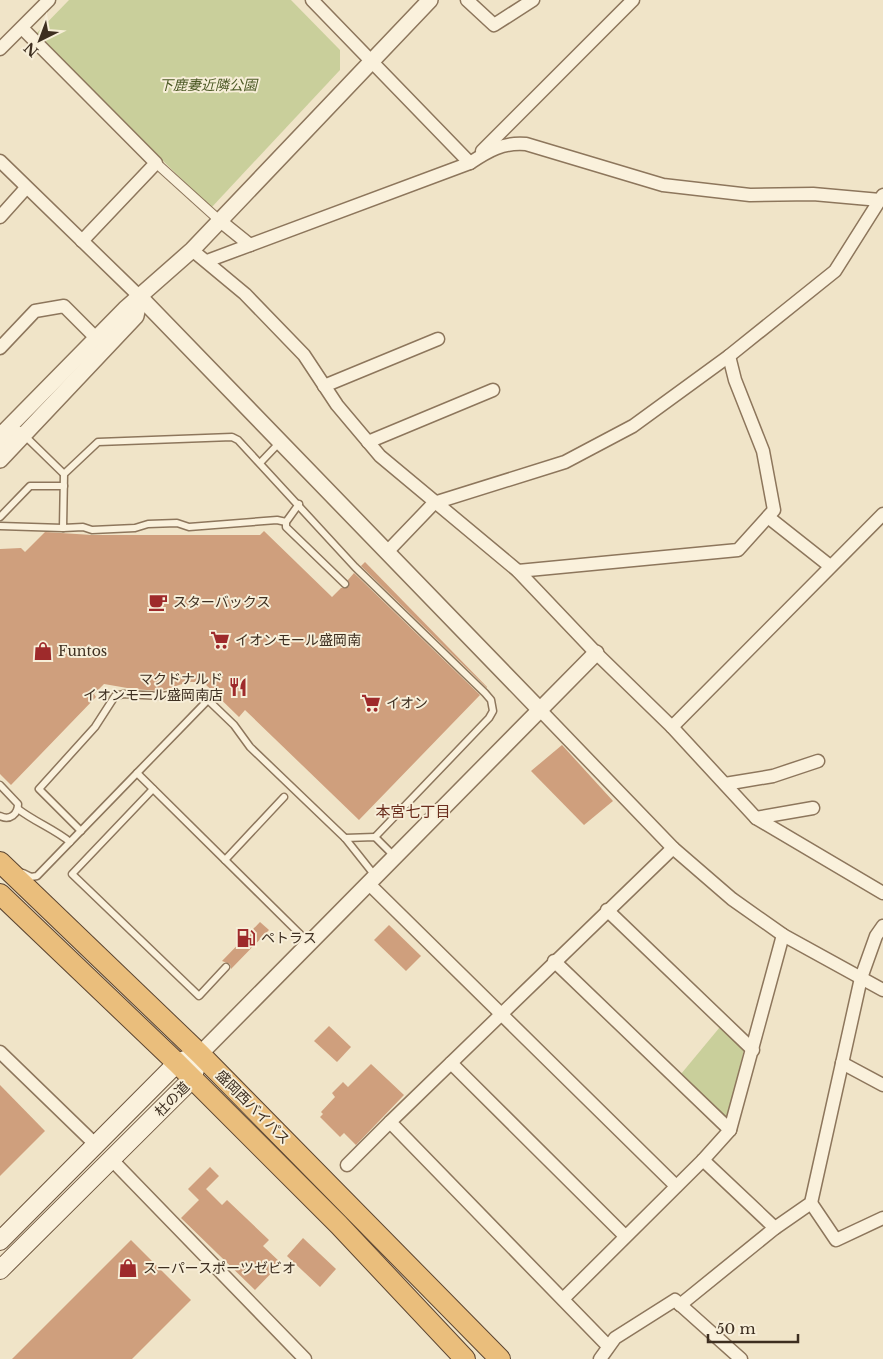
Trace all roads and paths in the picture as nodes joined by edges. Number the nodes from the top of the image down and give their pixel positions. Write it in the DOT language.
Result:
graph roads {
  1 [pos="49,0"];
  2 [pos="312,0"];
  3 [pos="430,0"];
  4 [pos="467,0"];
  5 [pos="533,0"];
  6 [pos="633,0"];
  7 [pos="22,28"];
  8 [pos="0,49"];
  9 [pos="372,62"];
  10 [pos="0,161"];
  11 [pos="156,163"];
  12 [pos="470,163"];
  13 [pos="26,188"];
  14 [pos="881,198"];
  15 [pos="0,218"];
  16 [pos="219,220"];
  17 [pos="82,240"];
  18 [pos="250,245"];
  19 [pos="192,250"];
  20 [pos="207,261"];
  21 [pos="140,298"];
  22 [pos="96,338"];
  23 [pos="438,339"];
  24 [pos="0,348"];
  25 [pos="729,356"];
  26 [pos="324,386"];
  27 [pos="493,390"];
  28 [pos="24,435"];
  29 [pos="0,436"];
  30 [pos="280,442"];
  31 [pos="368,442"];
  32 [pos="0,449"];
  33 [pos="0,460"];
  34 [pos="260,463"];
  35 [pos="64,474"];
  36 [pos="64,486"];
  37 [pos="434,502"];
  38 [pos="299,504"];
  39 [pos="883,514"];
  40 [pos="0,517"];
  41 [pos="768,517"];
  42 [pos="286,522"];
  43 [pos="0,526"];
  44 [pos="63,528"];
  45 [pos="386,552"];
  46 [pos="830,566"];
  47 [pos="518,571"];
  48 [pos="345,584"];
  49 [pos="596,653"];
  50 [pos="208,700"];
  51 [pos="541,711"];
  52 [pos="672,728"];
  53 [pos="818,761"];
  54 [pos="137,773"];
  55 [pos="725,784"];
  56 [pos="0,785"];
  57 [pos="153,789"];
  58 [pos="284,797"];
  59 [pos="813,808"];
  60 [pos="18,809"];
  61 [pos="0,816"];
  62 [pos="756,818"];
  63 [pos="81,831"];
  64 [pos="375,837"];
  65 [pos="345,838"];
  66 [pos="70,842"];
  67 [pos="672,848"];
  68 [pos="0,852"];
  69 [pos="396,857"];
  70 [pos="225,860"];
  71 [pos="0,862"];
  72 [pos="372,881"];
  73 [pos="883,893"];
  74 [pos="0,894"];
  75 [pos="606,910"];
  76 [pos="883,926"];
  77 [pos="783,936"];
  78 [pos="310,943"];
  79 [pos="554,960"];
  80 [pos="226,968"];
  81 [pos="861,978"];
  82 [pos="883,990"];
  83 [pos="500,1015"];
  84 [pos="753,1050"];
  85 [pos="0,1052"];
  86 [pos="200,1054"];
  87 [pos="177,1063"];
  88 [pos="451,1063"];
  89 [pos="842,1063"];
  90 [pos="192,1079"];
  91 [pos="883,1085"];
  92 [pos="390,1122"];
  93 [pos="730,1130"];
  94 [pos="96,1145"];
  95 [pos="111,1159"];
  96 [pos="703,1160"];
  97 [pos="347,1164"];
  98 [pos="676,1186"];
  99 [pos="811,1203"];
  100 [pos="883,1218"];
  101 [pos="775,1228"];
  102 [pos="625,1236"];
  103 [pos="0,1241"];
  104 [pos="0,1270"];
  105 [pos="563,1299"];
  106 [pos="680,1305"];
  107 [pos="608,1346"];
  108 [pos="305,1359"];
  109 [pos="465,1359"];
  110 [pos="500,1359"];
  111 [pos="600,1359"];
  112 [pos="741,1359"];
  1 -- 7 [label="street"];
  2 -- 9 [label="street"];
  3 -- 9 [label="street"];
  4 -- 5 [label="street"];
  6 -- 12 [label="street"];
  7 -- 8 [label="street"];
  7 -- 11 [label="street"];
  9 -- 12 [label="street"];
  9 -- 16 [label="street"];
  10 -- 13 [label="street"];
  11 -- 16 [label="street"];
  11 -- 17 [label="street"];
  12 -- 14 [label="street"];
  12 -- 18 [label="street"];
  13 -- 15 [label="street"];
  13 -- 17 [label="street"];
  14 -- 25 [label="street"];
  16 -- 18 [label="street"];
  16 -- 19 [label="street"];
  17 -- 21 [label="street"];
  18 -- 20 [label="street"];
  19 -- 20 [label="street"];
  19 -- 21 [label="street"];
  20 -- 26 [label="street"];
  21 -- 22 [label="street"];
  21 -- 28 [label="street"];
  21 -- 30 [label="street"];
  22 -- 24 [label="street"];
  22 -- 29 [label="street"];
  23 -- 26 [label="street"];
  25 -- 37 [label="street"];
  25 -- 41 [label="street"];
  26 -- 31 [label="street"];
  27 -- 31 [label="street"];
  28 -- 32 [label="street"];
  28 -- 33 [label="street"];
  28 -- 35 [label="lane"];
  30 -- 34 [label="lane"];
  30 -- 45 [label="street"];
  31 -- 37 [label="street"];
  34 -- 35 [label="lane"];
  34 -- 38 [label="lane"];
  35 -- 36 [label="lane"];
  36 -- 40 [label="lane"];
  36 -- 44 [label="lane"];
  37 -- 45 [label="street"];
  37 -- 47 [label="street"];
  38 -- 42 [label="lane"];
  38 -- 64 [label="lane"];
  39 -- 46 [label="street"];
  41 -- 46 [label="street"];
  41 -- 47 [label="street"];
  42 -- 44 [label="lane"];
  42 -- 48 [label="lane"];
  43 -- 44 [label="lane"];
  45 -- 51 [label="street"];
  46 -- 52 [label="street"];
  47 -- 49 [label="street"];
  49 -- 51 [label="street"];
  49 -- 52 [label="street"];
  50 -- 54 [label="lane"];
  50 -- 63 [label="lane"];
  50 -- 65 [label="lane"];
  51 -- 67 [label="street"];
  51 -- 69 [label="street"];
  52 -- 55 [label="street"];
  53 -- 55 [label="street"];
  54 -- 57 [label="lane"];
  54 -- 63 [label="lane"];
  55 -- 62 [label="street"];
  56 -- 60 [label="lane"];
  57 -- 70 [label="lane"];
  57 -- 80 [label="lane"];
  58 -- 70 [label="lane"];
  59 -- 62 [label="street"];
  60 -- 61 [label="lane"];
  60 -- 66 [label="lane"];
  62 -- 73 [label="street"];
  63 -- 66 [label="lane"];
  64 -- 65 [label="lane"];
  64 -- 69 [label="lane"];
  65 -- 72 [label="lane"];
  66 -- 68 [label="lane"];
  67 -- 75 [label="street"];
  67 -- 77 [label="street"];
  69 -- 72 [label="street"];
  70 -- 78 [label="lane"];
  71 -- 86 [label="highway, 盛岡西バイパス"];
  72 -- 78 [label="street"];
  72 -- 83 [label="street"];
  74 -- 87 [label="highway, 盛岡西バイパス"];
  75 -- 79 [label="street"];
  75 -- 84 [label="street"];
  76 -- 81 [label="street"];
  77 -- 81 [label="street"];
  77 -- 84 [label="street"];
  78 -- 86 [label="street"];
  79 -- 83 [label="street"];
  79 -- 93 [label="street"];
  81 -- 82 [label="street"];
  81 -- 89 [label="street"];
  83 -- 88 [label="street"];
  83 -- 98 [label="street"];
  84 -- 93 [label="street"];
  85 -- 94 [label="street"];
  86 -- 87 [label="main road, 杜の道"];
  86 -- 90 [label="main road, 杜の道"];
  86 -- 110 [label="highway, 盛岡西バイパス"];
  87 -- 90 [label="highway, 盛岡西バイパス"];
  87 -- 94 [label="main road, 杜の道"];
  88 -- 92 [label="street"];
  88 -- 102 [label="street"];
  89 -- 91 [label="street"];
  89 -- 99 [label="street"];
  90 -- 95 [label="main road, 杜の道"];
  90 -- 109 [label="highway, 盛岡西バイパス"];
  92 -- 97 [label="street"];
  92 -- 105 [label="street"];
  93 -- 96 [label="street"];
  94 -- 103 [label="main road, 杜の道"];
  95 -- 104 [label="main road, 杜の道"];
  95 -- 108 [label="street"];
  96 -- 98 [label="street"];
  96 -- 101 [label="street"];
  98 -- 102 [label="street"];
  99 -- 100 [label="street"];
  99 -- 101 [label="street"];
  101 -- 106 [label="street"];
  102 -- 105 [label="street"];
  105 -- 107 [label="street"];
  106 -- 107 [label="street"];
  106 -- 112 [label="street"];
  107 -- 111 [label="street"];
}
